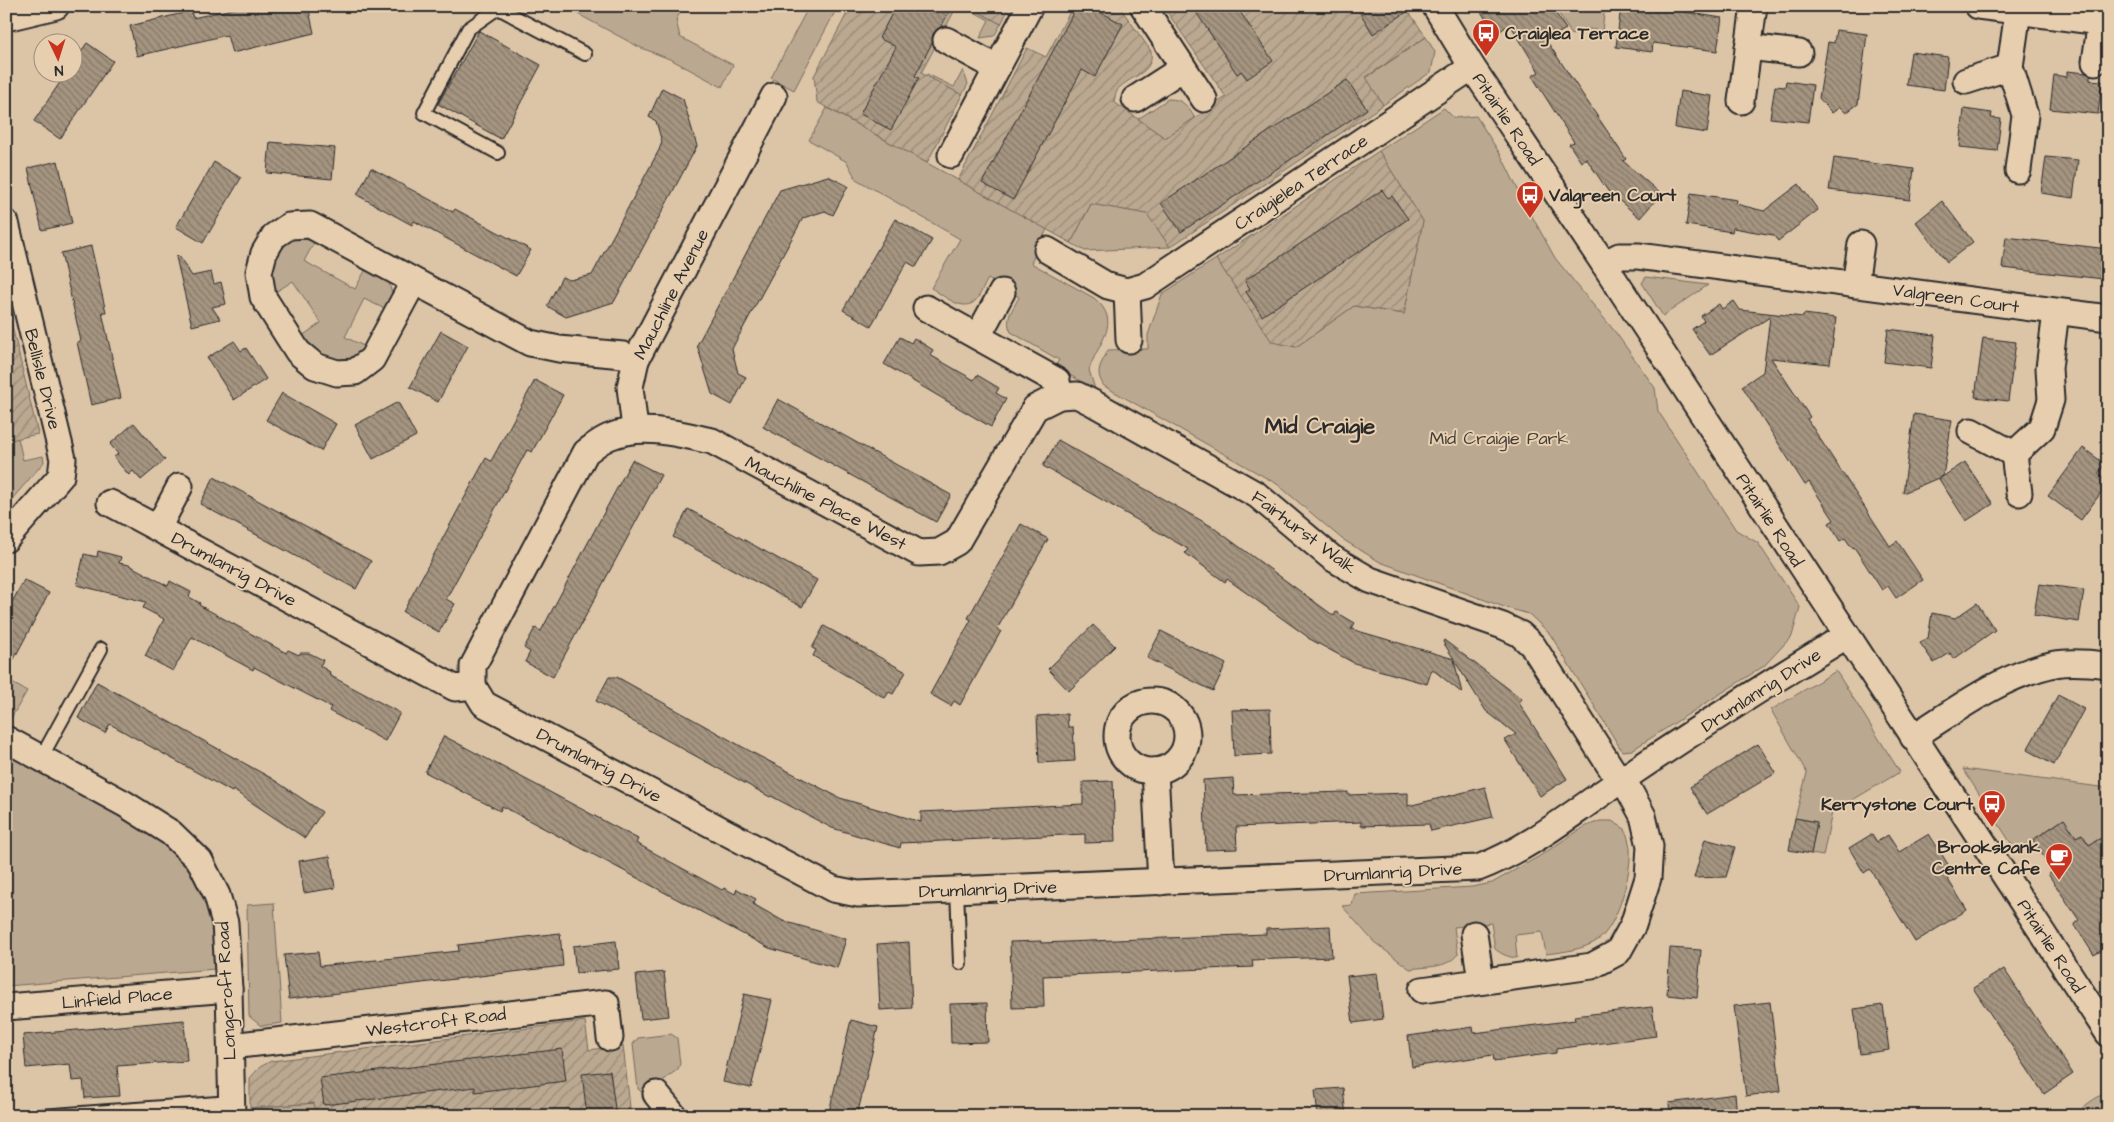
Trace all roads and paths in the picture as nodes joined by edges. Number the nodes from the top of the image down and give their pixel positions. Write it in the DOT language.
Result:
graph roads {
  1 [pos="56,6"];
  2 [pos="1030,6"];
  3 [pos="1143,6"];
  4 [pos="1435,6"];
  5 [pos="1754,6"];
  6 [pos="1978,6"];
  7 [pos="498,7"];
  8 [pos="2018,11"];
  9 [pos="2102,14"];
  10 [pos="6,18"];
  11 [pos="946,40"];
  12 [pos="1748,47"];
  13 [pos="1799,53"];
  14 [pos="585,54"];
  15 [pos="2094,62"];
  16 [pos="2010,67"];
  17 [pos="998,68"];
  18 [pos="1183,68"];
  19 [pos="1472,68"];
  20 [pos="1966,81"];
  21 [pos="774,96"];
  22 [pos="1135,99"];
  23 [pos="1204,99"];
  24 [pos="1741,101"];
  25 [pos="498,153"];
  26 [pos="951,155"];
  27 [pos="2018,170"];
  28 [pos="6,223"];
  29 [pos="1861,244"];
  30 [pos="1047,250"];
  31 [pos="1604,264"];
  32 [pos="414,281"];
  33 [pos="1855,285"];
  34 [pos="1127,291"];
  35 [pos="1002,292"];
  36 [pos="926,308"];
  37 [pos="2056,312"];
  38 [pos="2108,318"];
  39 [pos="978,336"];
  40 [pos="1129,340"];
  41 [pos="636,360"];
  42 [pos="1060,396"];
  43 [pos="635,429"];
  44 [pos="1971,431"];
  45 [pos="2014,454"];
  46 [pos="180,486"];
  47 [pos="2019,493"];
  48 [pos="110,503"];
  49 [pos="158,528"];
  50 [pos="6,539"];
  51 [pos="1846,636"];
  52 [pos="101,649"];
  53 [pos="2108,666"];
  54 [pos="474,686"];
  55 [pos="1913,737"];
  56 [pos="6,739"];
  57 [pos="41,758"];
  58 [pos="1155,771"];
  59 [pos="1621,780"];
  60 [pos="1161,882"];
  61 [pos="957,890"];
  62 [pos="1474,934"];
  63 [pos="960,963"];
  64 [pos="1481,981"];
  65 [pos="229,989"];
  66 [pos="1422,990"];
  67 [pos="6,1007"];
  68 [pos="2108,1033"];
  69 [pos="610,1038"];
  70 [pos="231,1046"];
  71 [pos="656,1094"];
  72 [pos="231,1109"];
  73 [pos="41,1116"];
  74 [pos="674,1116"];
  1 -- 10 [label="street"];
  2 -- 17 [label="street"];
  3 -- 18 [label="street"];
  4 -- 19 [label="street, Pitairlie Road"];
  5 -- 12 [label="street"];
  6 -- 8 [label="street"];
  7 -- 14 [label="lane"];
  7 -- 25 [label="lane"];
  8 -- 9 [label="street"];
  8 -- 16 [label="street"];
  9 -- 15 [label="street"];
  11 -- 17 [label="street"];
  12 -- 13 [label="street"];
  12 -- 24 [label="street"];
  16 -- 20 [label="street"];
  16 -- 27 [label="street"];
  17 -- 26 [label="street"];
  18 -- 22 [label="street"];
  18 -- 23 [label="street"];
  19 -- 31 [label="street, Pitairlie Road"];
  19 -- 34 [label="street, Craigielea Terrace"];
  21 -- 41 [label="street, Mauchline Avenue"];
  28 -- 50 [label="street, Bellisle Drive"];
  29 -- 33 [label="street"];
  30 -- 34 [label="street"];
  31 -- 33 [label="street, Valgreen Court"];
  31 -- 51 [label="street, Pitairlie Road"];
  32 -- 32 [label="street"];
  32 -- 41 [label="street"];
  33 -- 37 [label="street, Valgreen Court"];
  34 -- 40 [label="street"];
  35 -- 39 [label="street"];
  36 -- 39 [label="street"];
  37 -- 38 [label="street, Valgreen Court"];
  37 -- 45 [label="street"];
  39 -- 42 [label="street"];
  41 -- 43 [label="street, Mauchline Avenue"];
  42 -- 43 [label="street, Mauchline Place West"];
  42 -- 59 [label="street, Fairhurst Walk"];
  43 -- 54 [label="street"];
  44 -- 45 [label="street"];
  45 -- 47 [label="street"];
  46 -- 49 [label="street, Drumlanrig Drive"];
  48 -- 49 [label="street, Drumlanrig Drive"];
  49 -- 54 [label="street, Drumlanrig Drive"];
  51 -- 55 [label="street, Pitairlie Road"];
  51 -- 59 [label="street, Drumlanrig Drive"];
  52 -- 57 [label="lane"];
  53 -- 55 [label="street"];
  54 -- 61 [label="street, Drumlanrig Drive"];
  55 -- 68 [label="street, Pitairlie Road"];
  56 -- 57 [label="street, Longcroft Road"];
  57 -- 65 [label="street, Longcroft Road"];
  58 -- 60 [label="street"];
  59 -- 60 [label="street, Drumlanrig Drive"];
  59 -- 64 [label="street, Fairhurst Walk"];
  60 -- 61 [label="street, Drumlanrig Drive"];
  61 -- 63 [label="lane"];
  62 -- 64 [label="street"];
  64 -- 66 [label="street, Fairhurst Walk"];
  65 -- 67 [label="street, Linfield Place"];
  65 -- 70 [label="street, Longcroft Road"];
  69 -- 70 [label="street, Westcroft Road"];
  70 -- 72 [label="street, Longcroft Road"];
  71 -- 74 [label="street"];
  72 -- 73 [label="lane"];
}
